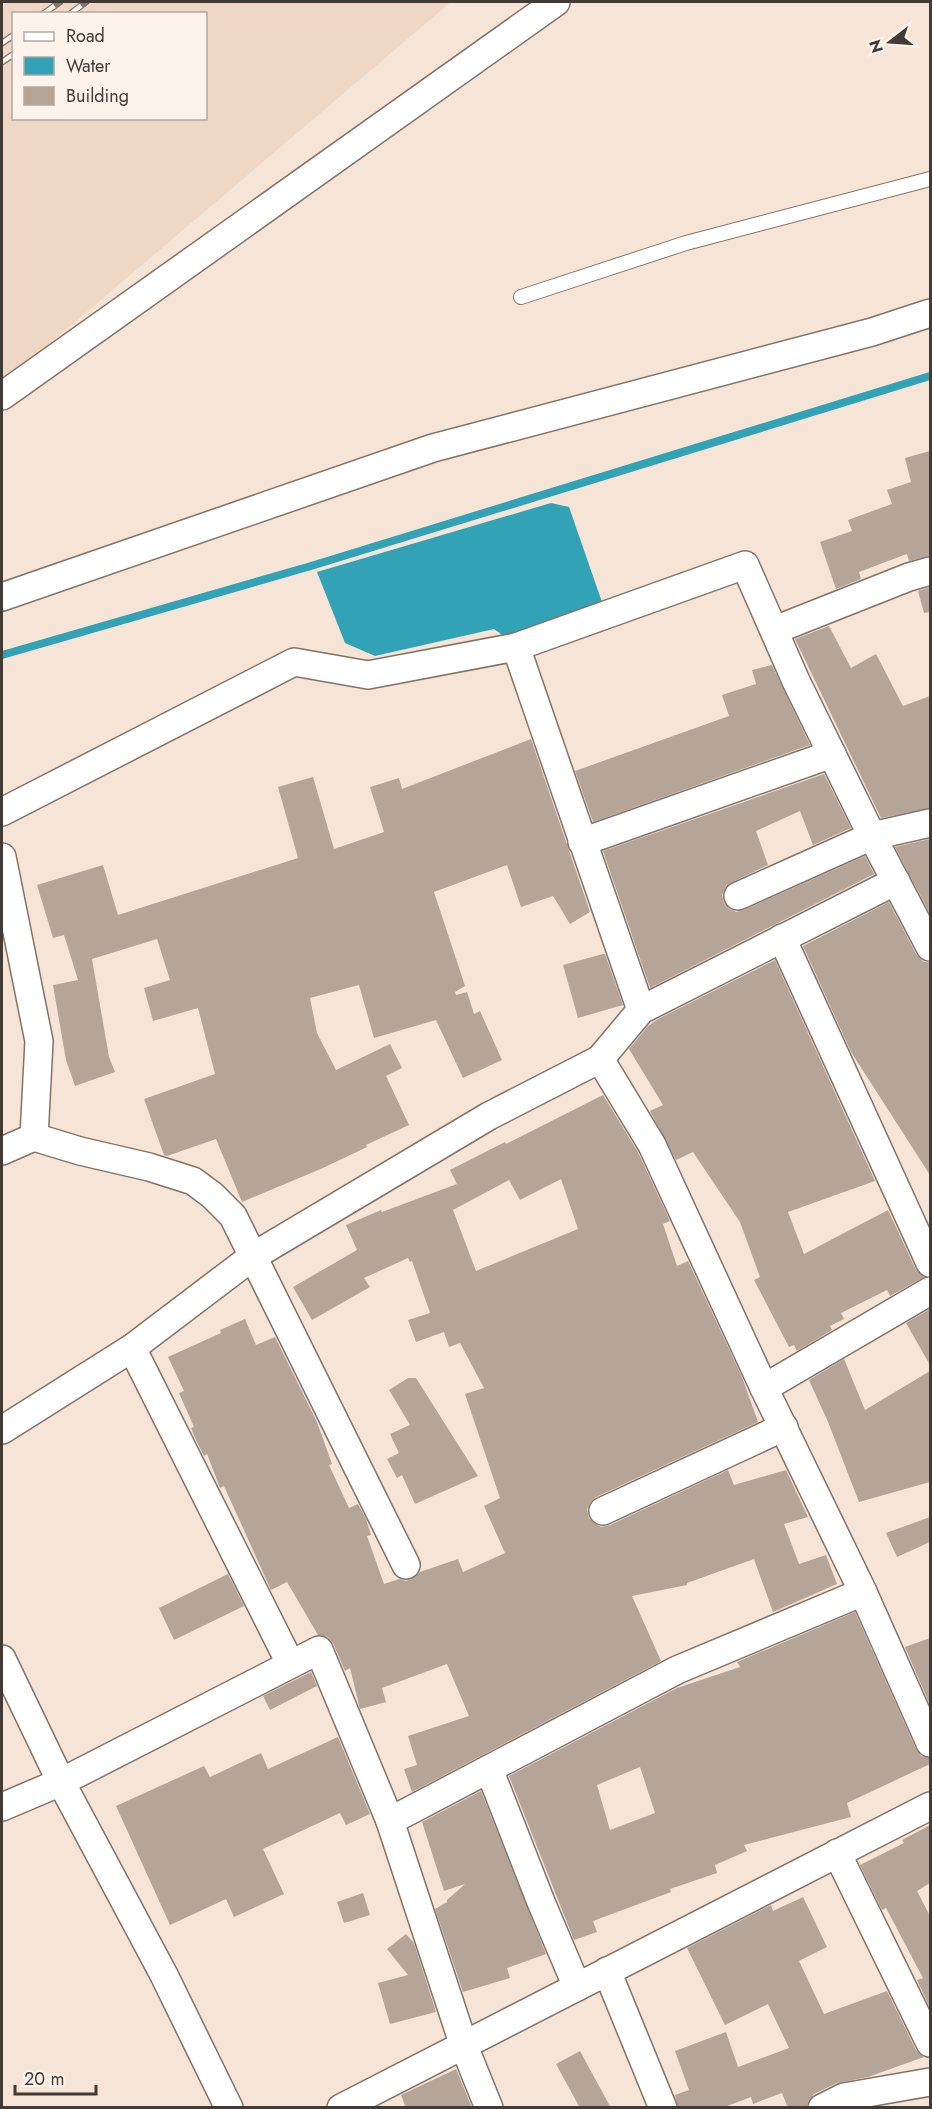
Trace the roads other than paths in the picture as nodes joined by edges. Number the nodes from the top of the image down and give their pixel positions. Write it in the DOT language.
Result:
graph roads {
  1 [pos="556,2"];
  2 [pos="930,179"];
  3 [pos="521,297"];
  4 [pos="930,313"];
  5 [pos="2,396"];
  6 [pos="930,571"];
  7 [pos="2,597"];
  8 [pos="775,630"];
  9 [pos="516,647"];
  10 [pos="832,754"];
  11 [pos="2,812"];
  12 [pos="930,823"];
  13 [pos="872,836"];
  14 [pos="582,842"];
  15 [pos="2,857"];
  16 [pos="896,881"];
  17 [pos="738,896"];
  18 [pos="9,929"];
  19 [pos="782,938"];
  20 [pos="930,947"];
  21 [pos="641,1010"];
  22 [pos="600,1059"];
  23 [pos="34,1137"];
  24 [pos="2,1151"];
  25 [pos="252,1257"];
  26 [pos="930,1263"];
  27 [pos="930,1291"];
  28 [pos="132,1348"];
  29 [pos="764,1388"];
  30 [pos="784,1427"];
  31 [pos="2,1429"];
  32 [pos="603,1511"];
  33 [pos="406,1565"];
  34 [pos="863,1592"];
  35 [pos="2,1659"];
  36 [pos="290,1663"];
  37 [pos="930,1743"];
  38 [pos="489,1769"];
  39 [pos="61,1782"];
  40 [pos="930,1806"];
  41 [pos="2,1808"];
  42 [pos="390,1821"];
  43 [pos="837,1853"];
  44 [pos="607,1971"];
  45 [pos="577,1987"];
  46 [pos="930,2043"];
  47 [pos="464,2046"];
  48 [pos="930,2082"];
  49 [pos="229,2108"];
  50 [pos="341,2108"];
  51 [pos="489,2108"];
  52 [pos="663,2108"];
  53 [pos="822,2108"];
  1 -- 5 [label="street"];
  2 -- 3 [label="lane"];
  4 -- 7 [label="street"];
  6 -- 8 [label="street"];
  8 -- 9 [label="street"];
  8 -- 10 [label="street"];
  9 -- 11 [label="street"];
  9 -- 14 [label="street"];
  10 -- 13 [label="street"];
  10 -- 14 [label="street"];
  12 -- 13 [label="street"];
  13 -- 16 [label="street"];
  13 -- 17 [label="street"];
  14 -- 21 [label="street"];
  15 -- 18 [label="street"];
  16 -- 19 [label="street"];
  16 -- 20 [label="street"];
  18 -- 23 [label="street"];
  19 -- 21 [label="street"];
  19 -- 26 [label="street"];
  21 -- 22 [label="street"];
  22 -- 25 [label="street"];
  22 -- 29 [label="street"];
  23 -- 24 [label="street"];
  23 -- 25 [label="street"];
  25 -- 28 [label="street"];
  25 -- 33 [label="street"];
  27 -- 29 [label="street"];
  28 -- 31 [label="street"];
  28 -- 36 [label="street"];
  29 -- 30 [label="street"];
  30 -- 32 [label="street"];
  30 -- 34 [label="street"];
  34 -- 37 [label="street"];
  34 -- 38 [label="street"];
  35 -- 39 [label="street"];
  36 -- 39 [label="street"];
  36 -- 42 [label="street"];
  38 -- 42 [label="street"];
  38 -- 45 [label="street"];
  39 -- 41 [label="street"];
  39 -- 49 [label="street"];
  40 -- 43 [label="street"];
  42 -- 47 [label="street"];
  43 -- 44 [label="street"];
  43 -- 46 [label="street"];
  44 -- 45 [label="street"];
  44 -- 52 [label="street"];
  45 -- 47 [label="street"];
  47 -- 50 [label="street"];
  47 -- 51 [label="street"];
  48 -- 53 [label="street"];
}
